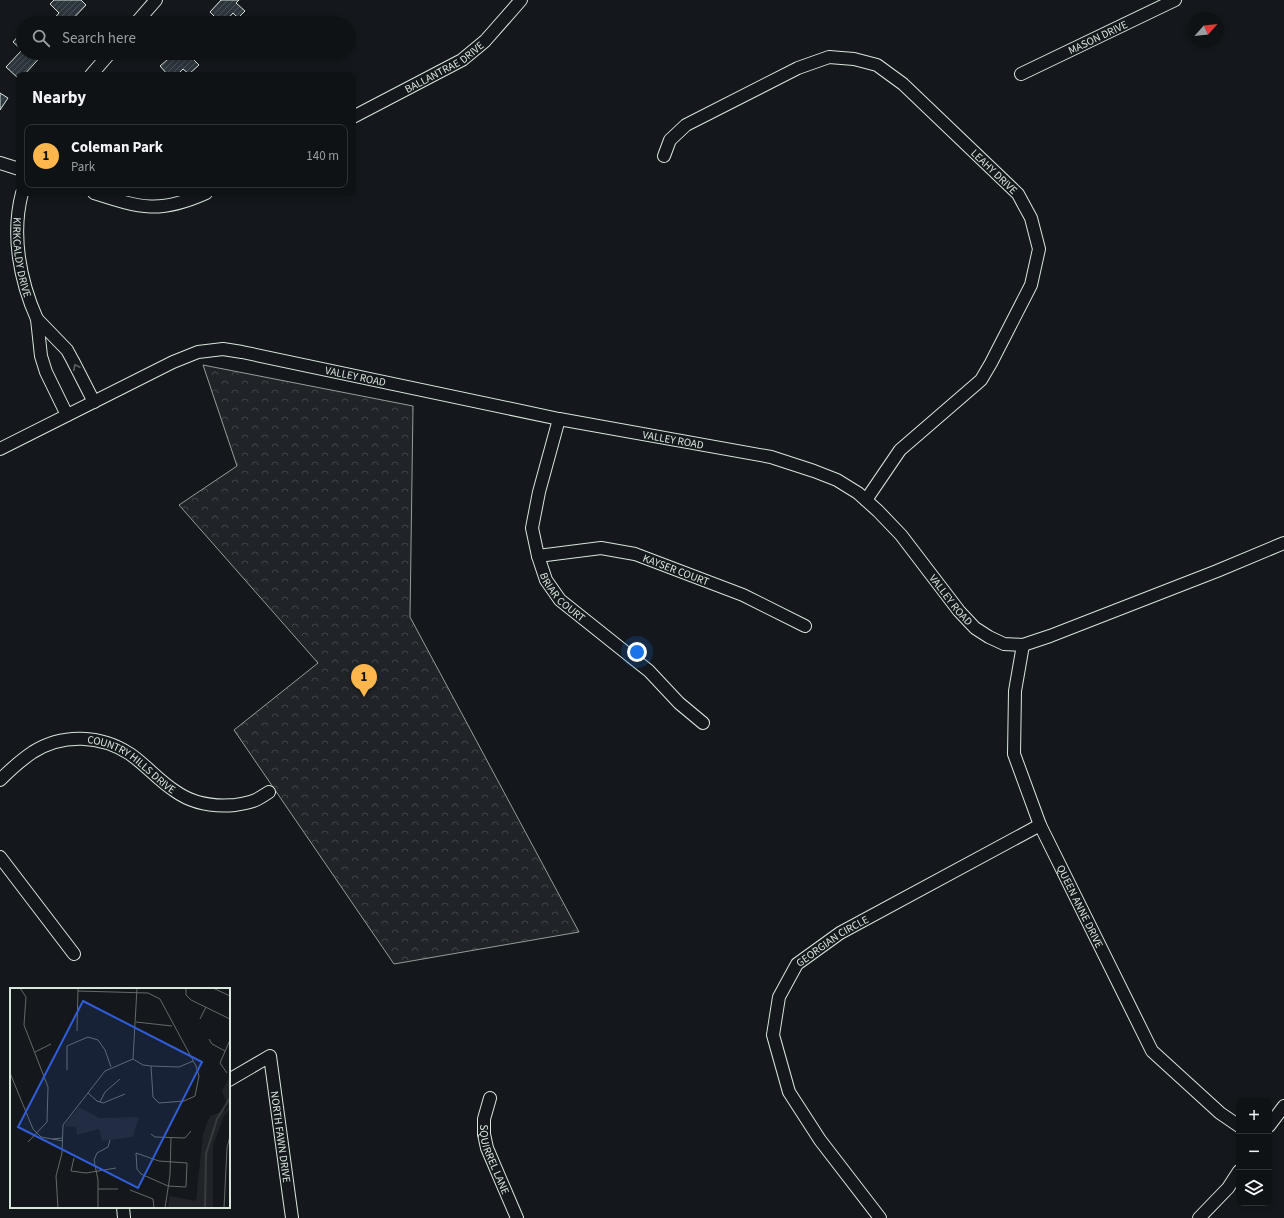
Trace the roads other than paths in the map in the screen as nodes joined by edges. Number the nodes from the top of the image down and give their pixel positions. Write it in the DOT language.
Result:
graph roads {
  1 [pos="156,0"];
  2 [pos="521,0"];
  3 [pos="1175,0"];
  4 [pos="142,16"];
  5 [pos="104,60"];
  6 [pos="94,72"];
  7 [pos="1021,74"];
  8 [pos="356,115"];
  9 [pos="664,156"];
  10 [pos="0,163"];
  11 [pos="16,168"];
  12 [pos="22,196"];
  13 [pos="103,196"];
  14 [pos="198,196"];
  15 [pos="37,319"];
  16 [pos="94,402"];
  17 [pos="67,415"];
  18 [pos="559,419"];
  19 [pos="0,449"];
  20 [pos="866,500"];
  21 [pos="1284,543"];
  22 [pos="538,556"];
  23 [pos="805,626"];
  24 [pos="1023,645"];
  25 [pos="703,723"];
  26 [pos="0,780"];
  27 [pos="269,792"];
  28 [pos="1040,825"];
  29 [pos="0,857"];
  30 [pos="74,954"];
  31 [pos="230,1079"];
  32 [pos="490,1098"];
  33 [pos="1284,1106"];
  34 [pos="1272,1122"];
  35 [pos="1236,1124"];
  36 [pos="1236,1176"];
  37 [pos="123,1208"];
  38 [pos="124,1218"];
  39 [pos="292,1218"];
  40 [pos="517,1218"];
  41 [pos="880,1218"];
  42 [pos="1199,1218"];
  1 -- 4 [label="street"];
  2 -- 8 [label="street, BALLANTRAE DRIVE"];
  3 -- 7 [label="street, MASON DRIVE"];
  5 -- 6 [label="street"];
  9 -- 20 [label="street, LEAHY DRIVE"];
  10 -- 11 [label="street"];
  12 -- 15 [label="street, KIRKCALDY DRIVE"];
  13 -- 14 [label="street"];
  16 -- 15 [label="street, KIRKCALDY DRIVE, one-way"];
  15 -- 17 [label="street, KIRKCALDY DRIVE"];
  16 -- 17 [label="street, VALLEY ROAD"];
  16 -- 18 [label="street, VALLEY ROAD"];
  17 -- 19 [label="street, VALLEY ROAD"];
  18 -- 20 [label="street, VALLEY ROAD"];
  18 -- 22 [label="street, BRIAR COURT"];
  20 -- 24 [label="street, VALLEY ROAD"];
  21 -- 24 [label="street, VALLEY ROAD"];
  22 -- 23 [label="street, KAYSER COURT"];
  22 -- 25 [label="street, BRIAR COURT"];
  24 -- 28 [label="street, QUEEN ANNE DRIVE"];
  26 -- 27 [label="street, COUNTRY HILLS DRIVE"];
  28 -- 35 [label="street, QUEEN ANNE DRIVE"];
  28 -- 41 [label="street, GEORGIAN CIRCLE"];
  29 -- 30 [label="street"];
  31 -- 39 [label="street, NORTH FAWN DRIVE"];
  32 -- 40 [label="street, SQUIRREL LANE"];
  33 -- 34 [label="street"];
  36 -- 42 [label="street"];
  37 -- 38 [label="street"];
}
